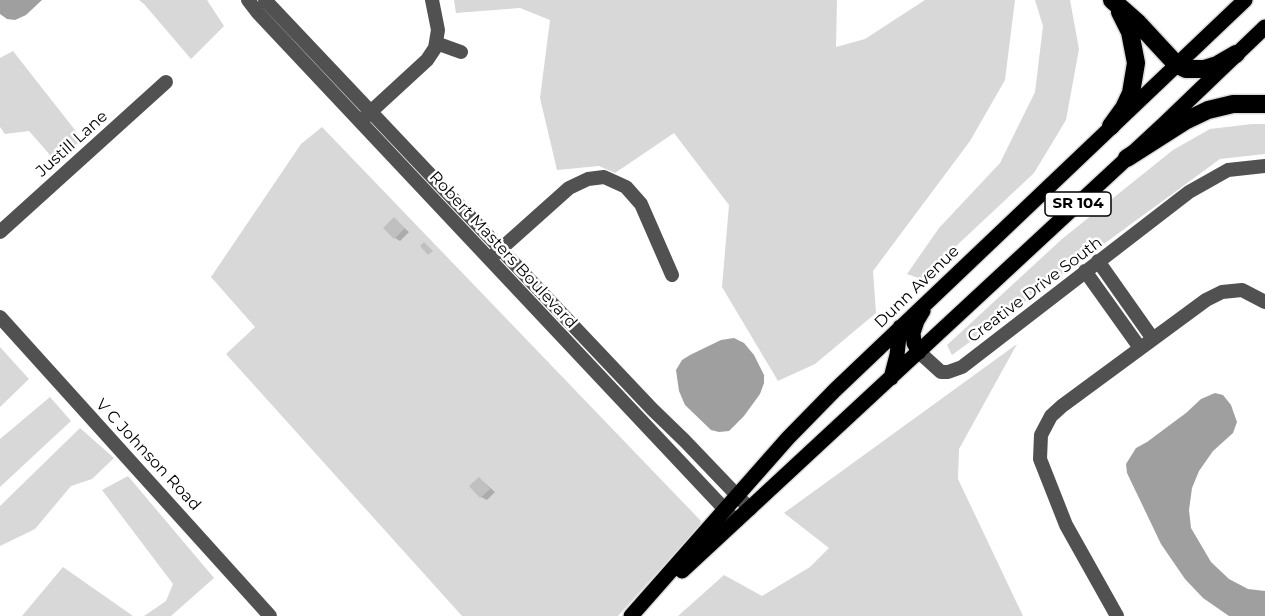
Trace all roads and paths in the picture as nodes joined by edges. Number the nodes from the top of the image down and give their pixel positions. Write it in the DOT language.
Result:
graph roads {
  1 [pos="248,0"];
  2 [pos="265,0"];
  3 [pos="432,0"];
  4 [pos="1245,0"];
  5 [pos="1114,2"];
  6 [pos="1265,27"];
  7 [pos="436,43"];
  8 [pos="461,52"];
  9 [pos="1236,54"];
  10 [pos="1176,64"];
  11 [pos="166,82"];
  12 [pos="1265,104"];
  13 [pos="370,112"];
  14 [pos="360,122"];
  15 [pos="1111,126"];
  16 [pos="1127,158"];
  17 [pos="1265,166"];
  18 [pos="0,232"];
  19 [pos="501,249"];
  20 [pos="490,260"];
  21 [pos="1098,261"];
  22 [pos="1085,271"];
  23 [pos="672,275"];
  24 [pos="935,294"];
  25 [pos="1265,302"];
  26 [pos="0,317"];
  27 [pos="900,327"];
  28 [pos="1153,339"];
  29 [pos="1140,348"];
  30 [pos="919,352"];
  31 [pos="891,378"];
  32 [pos="737,496"];
  33 [pos="750,509"];
  34 [pos="725,510"];
  35 [pos="736,521"];
  36 [pos="270,616"];
  37 [pos="632,616"];
  38 [pos="1117,616"];
  1 -- 14 [label="street, Robert Masters Boulevard"];
  2 -- 13 [label="street, Robert Masters Boulevard"];
  3 -- 7 [label="street"];
  4 -- 10 [label="main road, Dunn Avenue / SR 104"];
  5 -- 10 [label="highway"];
  5 -- 15 [label="highway"];
  6 -- 9 [label="main road, Dunn Avenue / SR 104"];
  7 -- 8 [label="street"];
  7 -- 13 [label="street"];
  9 -- 10 [label="highway"];
  9 -- 16 [label="main road, Dunn Avenue / SR 104"];
  10 -- 15 [label="main road, Dunn Avenue / SR 104"];
  11 -- 18 [label="street, Justill Lane"];
  12 -- 16 [label="highway"];
  13 -- 14 [label="street"];
  13 -- 19 [label="street, Robert Masters Boulevard"];
  14 -- 20 [label="street, Robert Masters Boulevard"];
  15 -- 24 [label="main road, Dunn Avenue / SR 104"];
  16 -- 30 [label="main road, Dunn Avenue / SR 104"];
  17 -- 21 [label="street, Creative Drive South"];
  19 -- 20 [label="street"];
  19 -- 23 [label="street"];
  19 -- 32 [label="street, Robert Masters Boulevard"];
  20 -- 34 [label="street, Robert Masters Boulevard"];
  21 -- 22 [label="street, Creative Drive South"];
  21 -- 28 [label="street"];
  22 -- 29 [label="street"];
  22 -- 30 [label="street, Creative Drive South"];
  24 -- 27 [label="main road, Dunn Avenue / SR 104"];
  24 -- 30 [label="main road"];
  25 -- 28 [label="street"];
  26 -- 36 [label="street, V C Johnson Road"];
  27 -- 31 [label="main road"];
  27 -- 32 [label="main road, Dunn Avenue / SR 104"];
  28 -- 29 [label="street"];
  29 -- 38 [label="street"];
  30 -- 31 [label="main road, Dunn Avenue / SR 104"];
  31 -- 33 [label="main road, Dunn Avenue / SR 104"];
  32 -- 33 [label="street, Robert Masters Boulevard"];
  32 -- 34 [label="main road, Dunn Avenue / SR 104"];
  33 -- 35 [label="main road, Dunn Avenue / SR 104"];
  34 -- 35 [label="street, Robert Masters Boulevard"];
  34 -- 37 [label="main road, Dunn Avenue / SR 104"];
  35 -- 37 [label="main road, Dunn Avenue / SR 104"];
}
